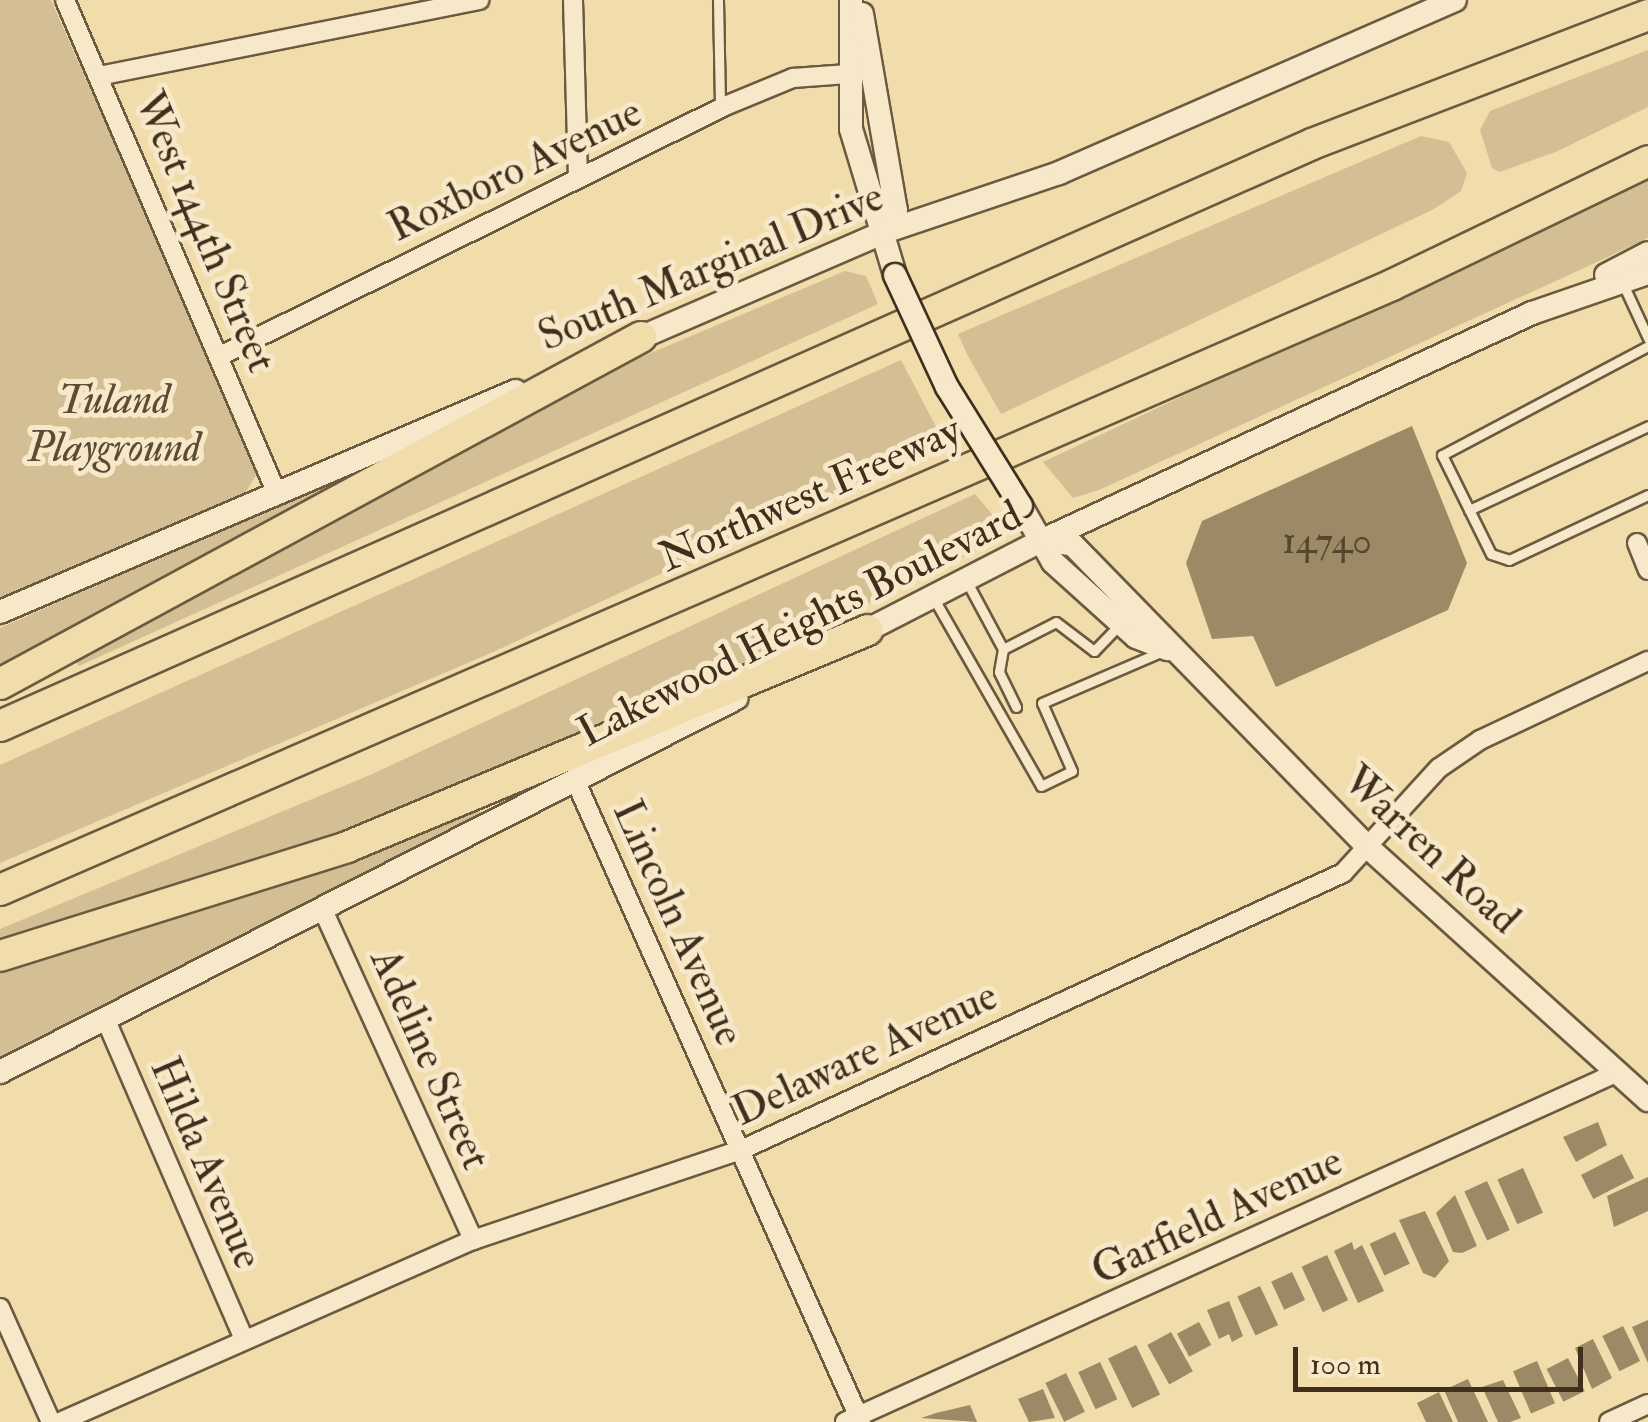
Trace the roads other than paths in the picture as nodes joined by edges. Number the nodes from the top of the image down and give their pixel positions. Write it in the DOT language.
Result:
graph roads {
  1 [pos="65,0"];
  2 [pos="479,0"];
  3 [pos="573,0"];
  4 [pos="718,0"];
  5 [pos="851,0"];
  6 [pos="861,0"];
  7 [pos="1456,0"];
  8 [pos="1648,15"];
  9 [pos="848,74"];
  10 [pos="99,76"];
  11 [pos="720,109"];
  12 [pos="1648,161"];
  13 [pos="578,175"];
  14 [pos="887,231"];
  15 [pos="1648,253"];
  16 [pos="1648,273"];
  17 [pos="1622,282"];
  18 [pos="1532,313"];
  19 [pos="642,336"];
  20 [pos="1648,342"];
  21 [pos="222,355"];
  22 [pos="1648,426"];
  23 [pos="277,494"];
  24 [pos="1648,495"];
  25 [pos="1469,510"];
  26 [pos="1043,540"];
  27 [pos="1636,543"];
  28 [pos="1648,570"];
  29 [pos="966,580"];
  30 [pos="933,596"];
  31 [pos="0,612"];
  32 [pos="1121,623"];
  33 [pos="868,630"];
  34 [pos="1003,650"];
  35 [pos="1168,650"];
  36 [pos="1648,661"];
  37 [pos="0,684"];
  38 [pos="1016,707"];
  39 [pos="0,726"];
  40 [pos="576,782"];
  41 [pos="1371,850"];
  42 [pos="0,890"];
  43 [pos="322,908"];
  44 [pos="0,956"];
  45 [pos="105,1018"];
  46 [pos="0,1072"];
  47 [pos="1618,1072"];
  48 [pos="1648,1100"];
  49 [pos="741,1150"];
  50 [pos="473,1240"];
  51 [pos="0,1308"];
  52 [pos="243,1337"];
  53 [pos="1648,1404"];
  54 [pos="855,1420"];
  55 [pos="50,1422"];
  56 [pos="60,1422"];
  57 [pos="1609,1422"];
  1 -- 10 [label="street, West 144th Street"];
  2 -- 10 [label="street"];
  3 -- 13 [label="street"];
  4 -- 11 [label="lane"];
  5 -- 9 [label="main road, Warren Road"];
  6 -- 14 [label="main road, Warren Road"];
  7 -- 14 [label="main road, South Marginal Drive"];
  8 -- 39 [label="highway"];
  9 -- 11 [label="street, Roxboro Avenue"];
  9 -- 14 [label="main road, Warren Road"];
  10 -- 21 [label="street, West 144th Street"];
  11 -- 13 [label="street, Roxboro Avenue"];
  12 -- 42 [label="highway, Northwest Freeway"];
  13 -- 21 [label="street, Roxboro Avenue"];
  14 -- 19 [label="main road, South Marginal Drive"];
  14 -- 26 [label="main road, Warren Road, bridge"];
  15 -- 18 [label="main road"];
  16 -- 17 [label="main road, Lakewood Heights Boulevard"];
  17 -- 18 [label="main road, Lakewood Heights Boulevard"];
  17 -- 20 [label="lane"];
  18 -- 26 [label="main road, Lakewood Heights Boulevard"];
  19 -- 23 [label="main road, South Marginal Drive"];
  19 -- 37 [label="highway"];
  20 -- 25 [label="lane"];
  21 -- 23 [label="street, West 144th Street"];
  22 -- 25 [label="lane"];
  23 -- 31 [label="main road, South Marginal Drive"];
  24 -- 25 [label="lane"];
  26 -- 29 [label="main road, Lakewood Heights Boulevard"];
  26 -- 32 [label="main road, Warren Road"];
  26 -- 35 [label="main road, Warren Road"];
  27 -- 28 [label="street"];
  29 -- 30 [label="main road, Lakewood Heights Boulevard"];
  29 -- 34 [label="lane"];
  30 -- 33 [label="main road, Lakewood Heights Boulevard"];
  30 -- 35 [label="lane"];
  32 -- 34 [label="lane"];
  32 -- 35 [label="main road, Warren Road"];
  33 -- 40 [label="main road, Lakewood Heights Boulevard"];
  33 -- 44 [label="highway"];
  34 -- 38 [label="lane"];
  35 -- 41 [label="main road, Warren Road"];
  36 -- 41 [label="street, Delaware Avenue"];
  40 -- 43 [label="main road, Lakewood Heights Boulevard"];
  40 -- 49 [label="street, Lincoln Avenue"];
  41 -- 47 [label="main road, Warren Road"];
  41 -- 49 [label="street, Delaware Avenue"];
  43 -- 45 [label="main road, Lakewood Heights Boulevard"];
  43 -- 50 [label="street, Adeline Street"];
  45 -- 46 [label="main road, Lakewood Heights Boulevard"];
  45 -- 52 [label="street, Hilda Avenue"];
  47 -- 48 [label="main road, Warren Road"];
  47 -- 54 [label="street, Garfield Avenue"];
  49 -- 50 [label="street, Delaware Avenue"];
  49 -- 54 [label="street, Lincoln Avenue"];
  50 -- 52 [label="street, Delaware Avenue"];
  51 -- 55 [label="street"];
  52 -- 56 [label="street, Delaware Avenue"];
  53 -- 57 [label="street"];
}
